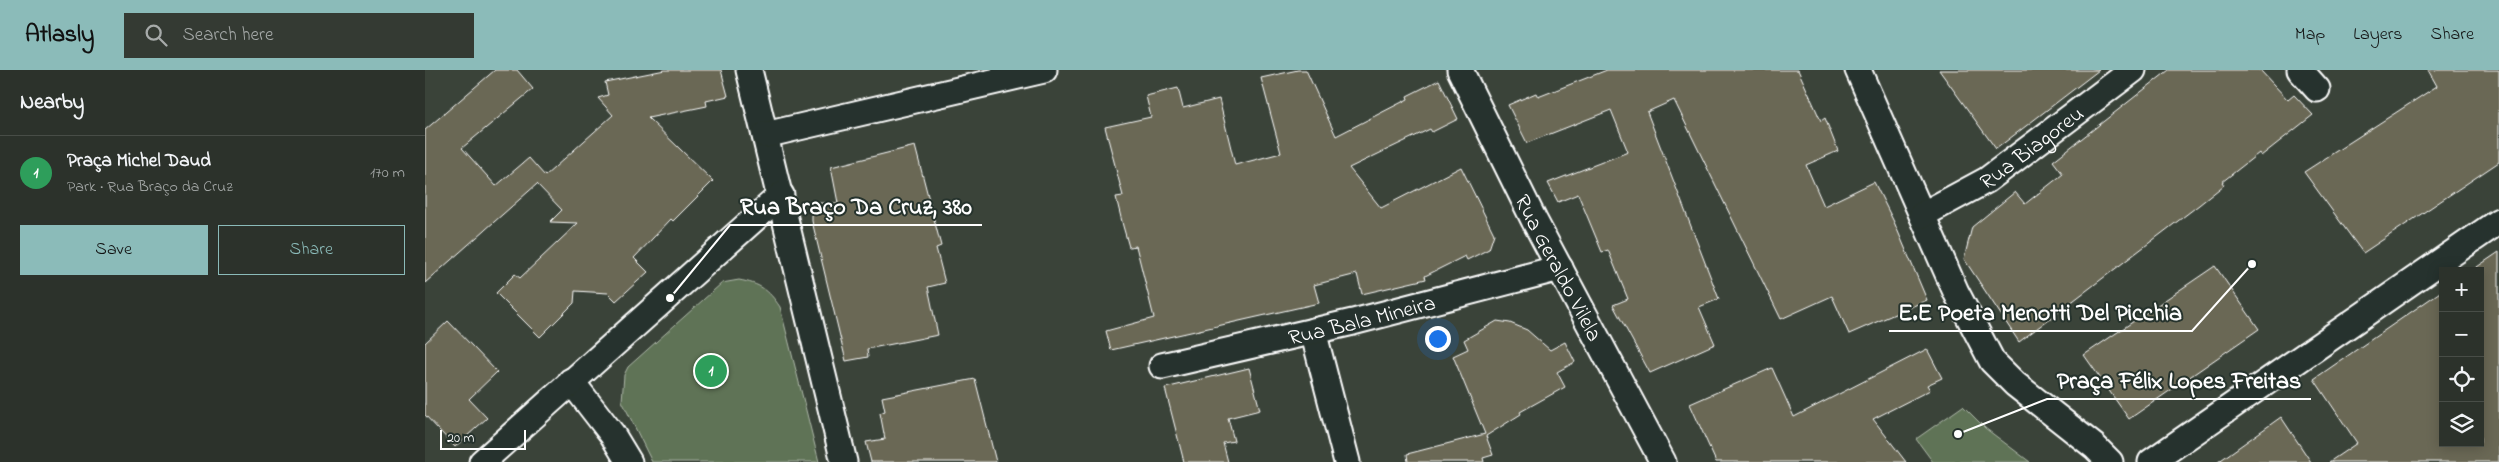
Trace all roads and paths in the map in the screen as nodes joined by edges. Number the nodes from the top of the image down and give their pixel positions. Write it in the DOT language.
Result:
graph roads {
  1 [pos="749,70"];
  2 [pos="1044,70"];
  3 [pos="1460,70"];
  4 [pos="1858,70"];
  5 [pos="2133,70"];
  6 [pos="2300,70"];
  7 [pos="2317,88"];
  8 [pos="765,135"];
  9 [pos="781,195"];
  10 [pos="1922,215"];
  11 [pos="2499,221"];
  12 [pos="1560,268"];
  13 [pos="1313,332"];
  14 [pos="1162,366"];
  15 [pos="571,381"];
  16 [pos="481,462"];
  17 [pos="629,462"];
  18 [pos="844,462"];
  19 [pos="1347,462"];
  20 [pos="1663,462"];
  21 [pos="2111,462"];
  22 [pos="2151,462"];
  1 -- 8 [label="street"];
  2 -- 8 [label="street"];
  3 -- 12 [label="street, Rua Geraldo Vilela"];
  4 -- 10 [label="street"];
  5 -- 10 [label="street, Rua Biagoreu"];
  6 -- 7 [label="street"];
  8 -- 9 [label="street"];
  9 -- 15 [label="street"];
  9 -- 18 [label="street"];
  10 -- 21 [label="street"];
  11 -- 22 [label="street"];
  12 -- 13 [label="street, Rua Bala Mineira"];
  12 -- 20 [label="street, Rua Geraldo Vilela"];
  13 -- 14 [label="street, Rua Bala Mineira"];
  13 -- 19 [label="street"];
  15 -- 16 [label="street"];
  15 -- 17 [label="street"];
}
